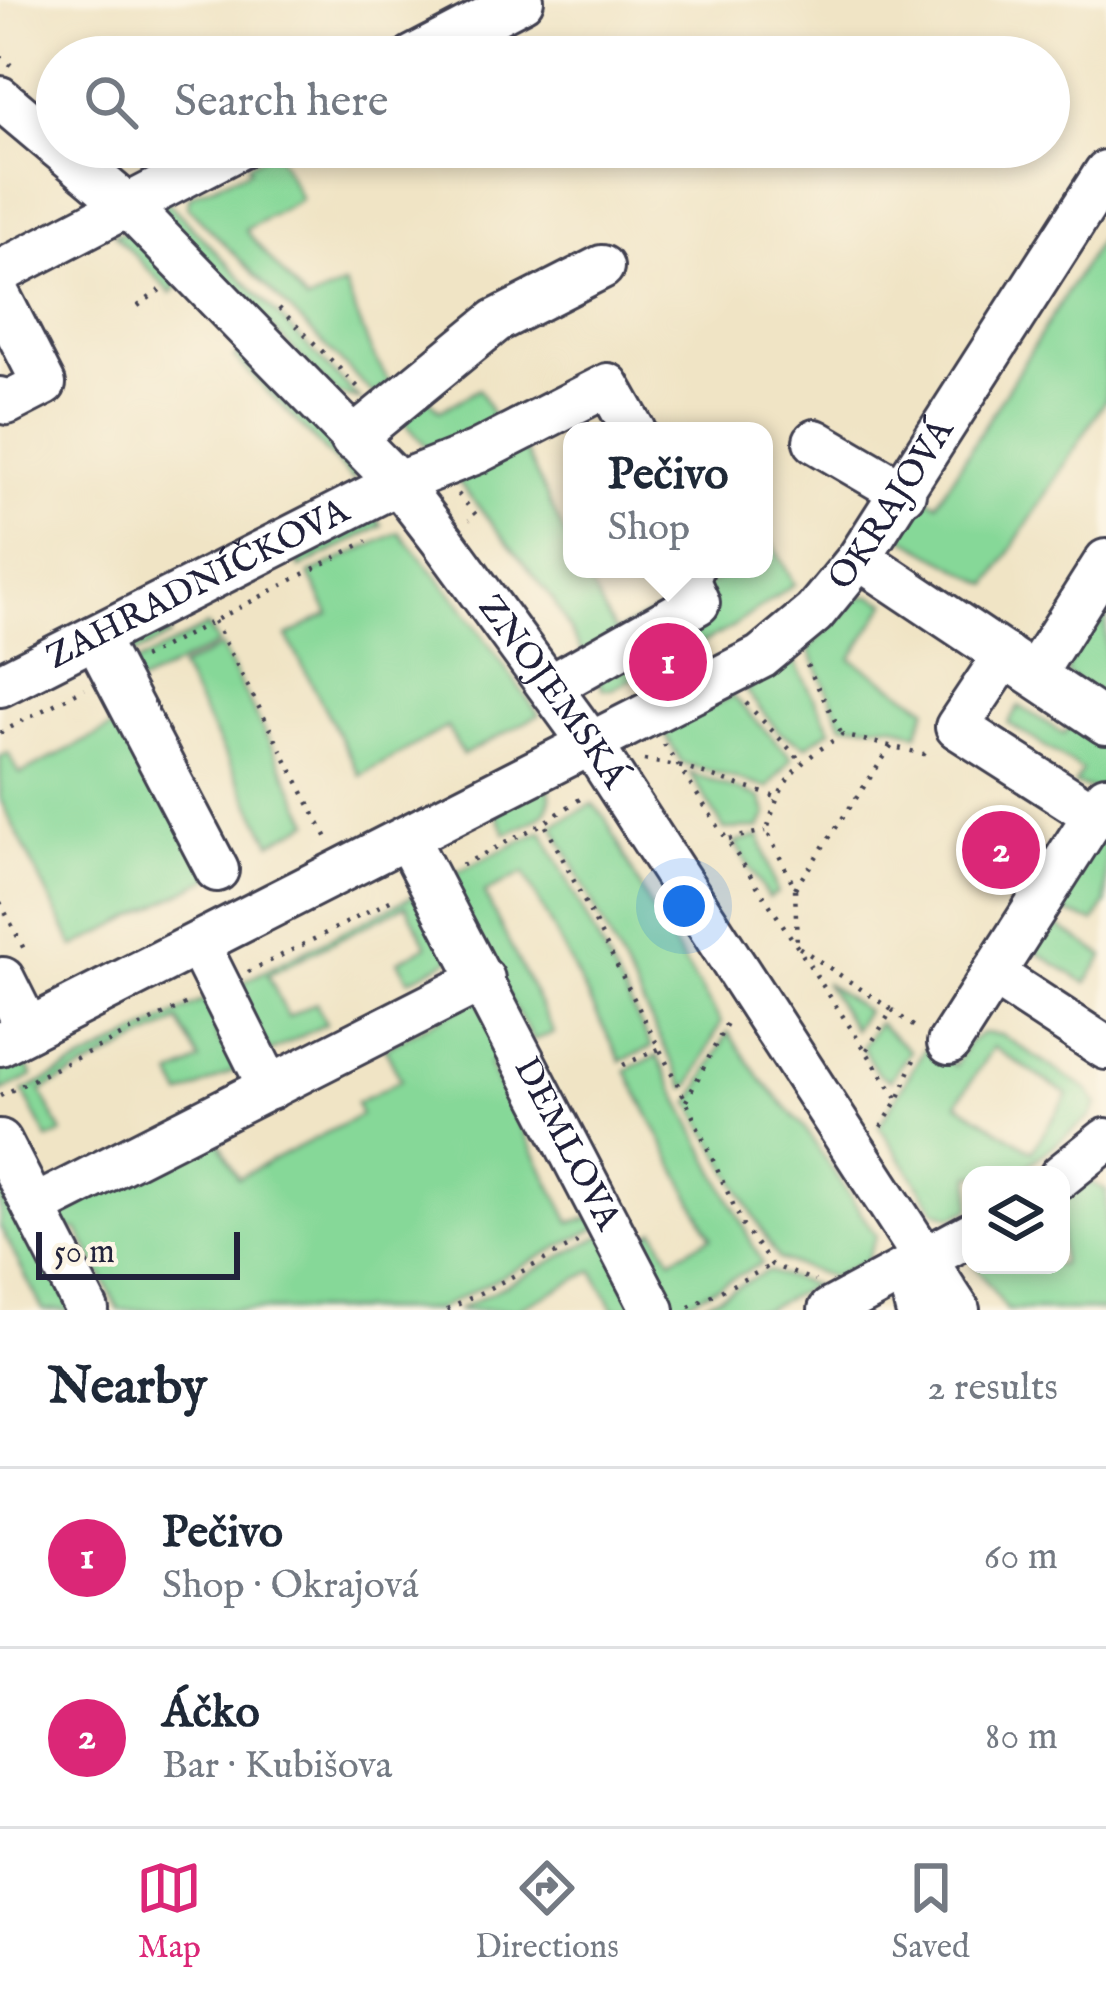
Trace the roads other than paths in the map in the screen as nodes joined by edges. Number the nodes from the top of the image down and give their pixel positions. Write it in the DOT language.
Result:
graph roads {
  1 [pos="522,0"];
  2 [pos="453,36"];
  3 [pos="0,98"];
  4 [pos="36,124"];
  5 [pos="89,168"];
  6 [pos="199,168"];
  7 [pos="1106,172"];
  8 [pos="127,205"];
  9 [pos="602,267"];
  10 [pos="0,272"];
  11 [pos="0,298"];
  12 [pos="0,399"];
  13 [pos="629,422"];
  14 [pos="352,439"];
  15 [pos="815,441"];
  16 [pos="398,483"];
  17 [pos="904,493"];
  18 [pos="859,558"];
  19 [pos="1106,561"];
  20 [pos="689,578"];
  21 [pos="105,655"];
  22 [pos="1020,664"];
  23 [pos="0,685"];
  24 [pos="551,686"];
  25 [pos="1106,723"];
  26 [pos="591,744"];
  27 [pos="1100,805"];
  28 [pos="407,838"];
  29 [pos="217,871"];
  30 [pos="198,944"];
  31 [pos="993,974"];
  32 [pos="3,979"];
  33 [pos="483,979"];
  34 [pos="14,1037"];
  35 [pos="930,1044"];
  36 [pos="1106,1048"];
  37 [pos="270,1088"];
  38 [pos="0,1141"];
  39 [pos="34,1207"];
  40 [pos="962,1239"];
  41 [pos="925,1262"];
  42 [pos="841,1304"];
  43 [pos="86,1310"];
  44 [pos="653,1310"];
  45 [pos="917,1310"];
  46 [pos="958,1310"];
  1 -- 2 [label="street"];
  3 -- 4 [label="street, ZNOJEMSKÁ"];
  5 -- 8 [label="street, ZNOJEMSKÁ"];
  6 -- 8 [label="street"];
  7 -- 17 [label="street, OKRAJOVÁ"];
  8 -- 10 [label="street"];
  8 -- 14 [label="street, ZNOJEMSKÁ"];
  9 -- 14 [label="street"];
  11 -- 12 [label="street"];
  13 -- 16 [label="street, ZAHRADNÍČKOVA"];
  14 -- 16 [label="street, ZNOJEMSKÁ"];
  15 -- 17 [label="street"];
  16 -- 21 [label="street, ZAHRADNÍČKOVA"];
  16 -- 24 [label="street, ZNOJEMSKÁ"];
  17 -- 18 [label="street, OKRAJOVÁ"];
  18 -- 22 [label="street"];
  18 -- 26 [label="street, OKRAJOVÁ"];
  19 -- 22 [label="street"];
  20 -- 24 [label="street"];
  21 -- 23 [label="street, ZAHRADNÍČKOVA"];
  21 -- 29 [label="street"];
  22 -- 25 [label="street"];
  22 -- 27 [label="street"];
  24 -- 26 [label="street, ZNOJEMSKÁ"];
  26 -- 28 [label="street"];
  26 -- 41 [label="street, ZNOJEMSKÁ"];
  27 -- 31 [label="street"];
  28 -- 30 [label="street"];
  28 -- 33 [label="street, DEMLOVA"];
  30 -- 34 [label="street"];
  30 -- 37 [label="street"];
  31 -- 35 [label="street"];
  31 -- 36 [label="street"];
  32 -- 34 [label="street"];
  33 -- 37 [label="street"];
  33 -- 44 [label="street, DEMLOVA"];
  37 -- 39 [label="street"];
  38 -- 39 [label="street"];
  39 -- 43 [label="street"];
  40 -- 41 [label="street"];
  41 -- 42 [label="street"];
  41 -- 45 [label="street"];
  41 -- 46 [label="street, ZNOJEMSKÁ"];
}
